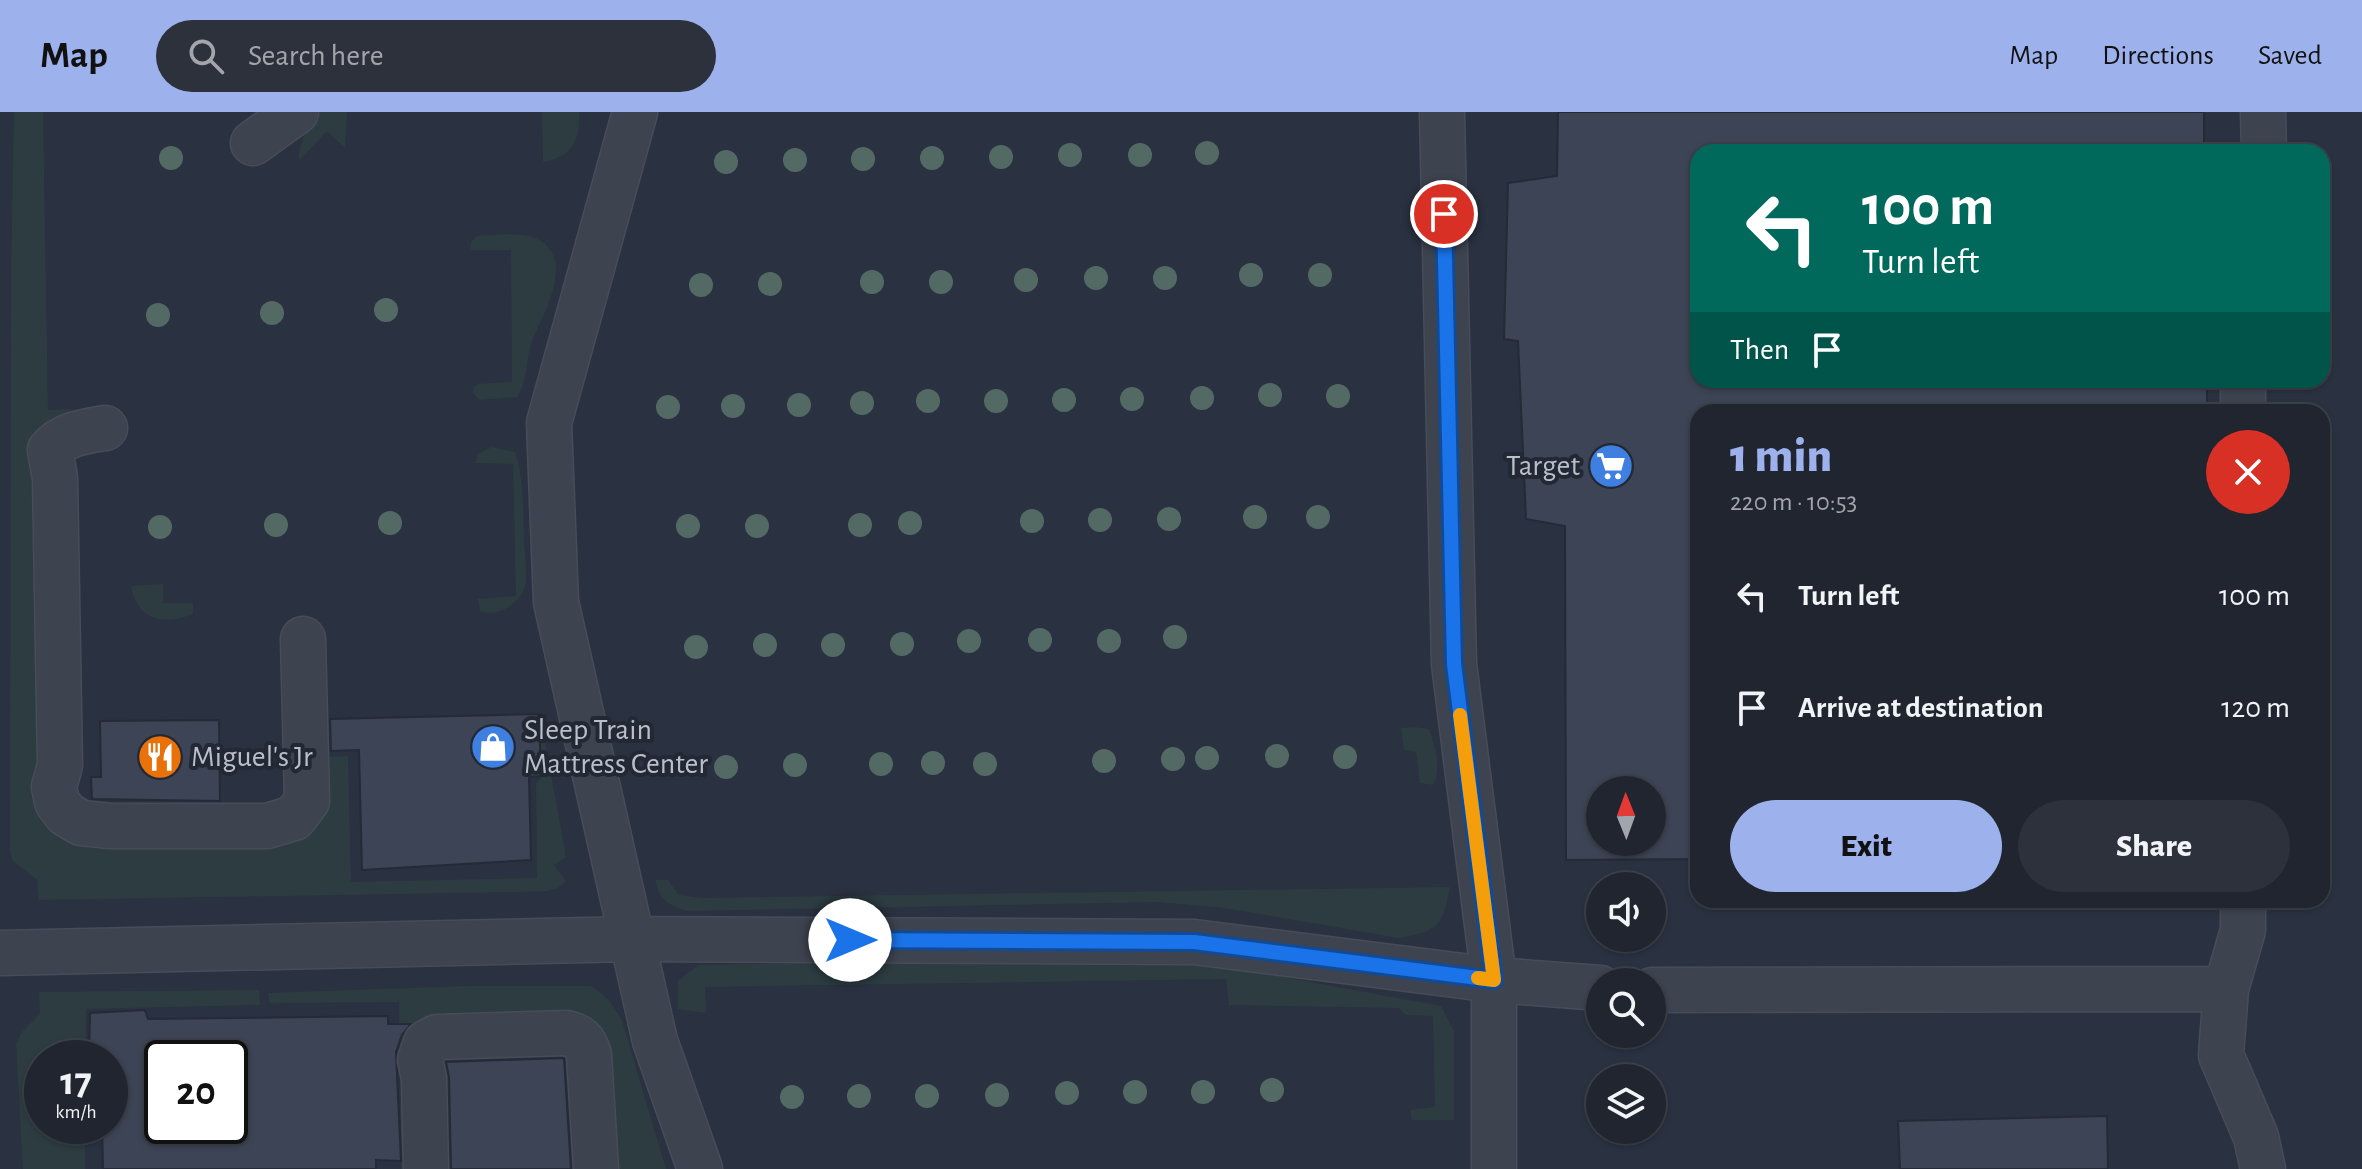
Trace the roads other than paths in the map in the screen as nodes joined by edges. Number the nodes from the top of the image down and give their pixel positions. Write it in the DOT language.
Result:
graph roads {
  1 [pos="296,112"];
  2 [pos="635,112"];
  3 [pos="1442,112"];
  4 [pos="2263,112"];
  5 [pos="253,143"];
  6 [pos="2264,144"];
  7 [pos="105,428"];
  8 [pos="303,639"];
  9 [pos="2243,908"];
  10 [pos="632,939"];
  11 [pos="0,953"];
  12 [pos="1494,980"];
  13 [pos="1586,987"];
  14 [pos="2226,989"];
  15 [pos="1666,990"];
  16 [pos="426,1169"];
  17 [pos="596,1169"];
  18 [pos="700,1169"];
  19 [pos="1494,1169"];
  20 [pos="2263,1169"];
  1 -- 5 [label="lane"];
  2 -- 10 [label="lane"];
  3 -- 12 [label="lane"];
  4 -- 6 [label="lane"];
  7 -- 8 [label="lane"];
  9 -- 14 [label="lane"];
  10 -- 11 [label="lane"];
  10 -- 12 [label="lane"];
  10 -- 18 [label="lane"];
  12 -- 13 [label="lane"];
  12 -- 19 [label="lane"];
  14 -- 15 [label="lane"];
  14 -- 20 [label="lane"];
  16 -- 17 [label="lane"];
}
